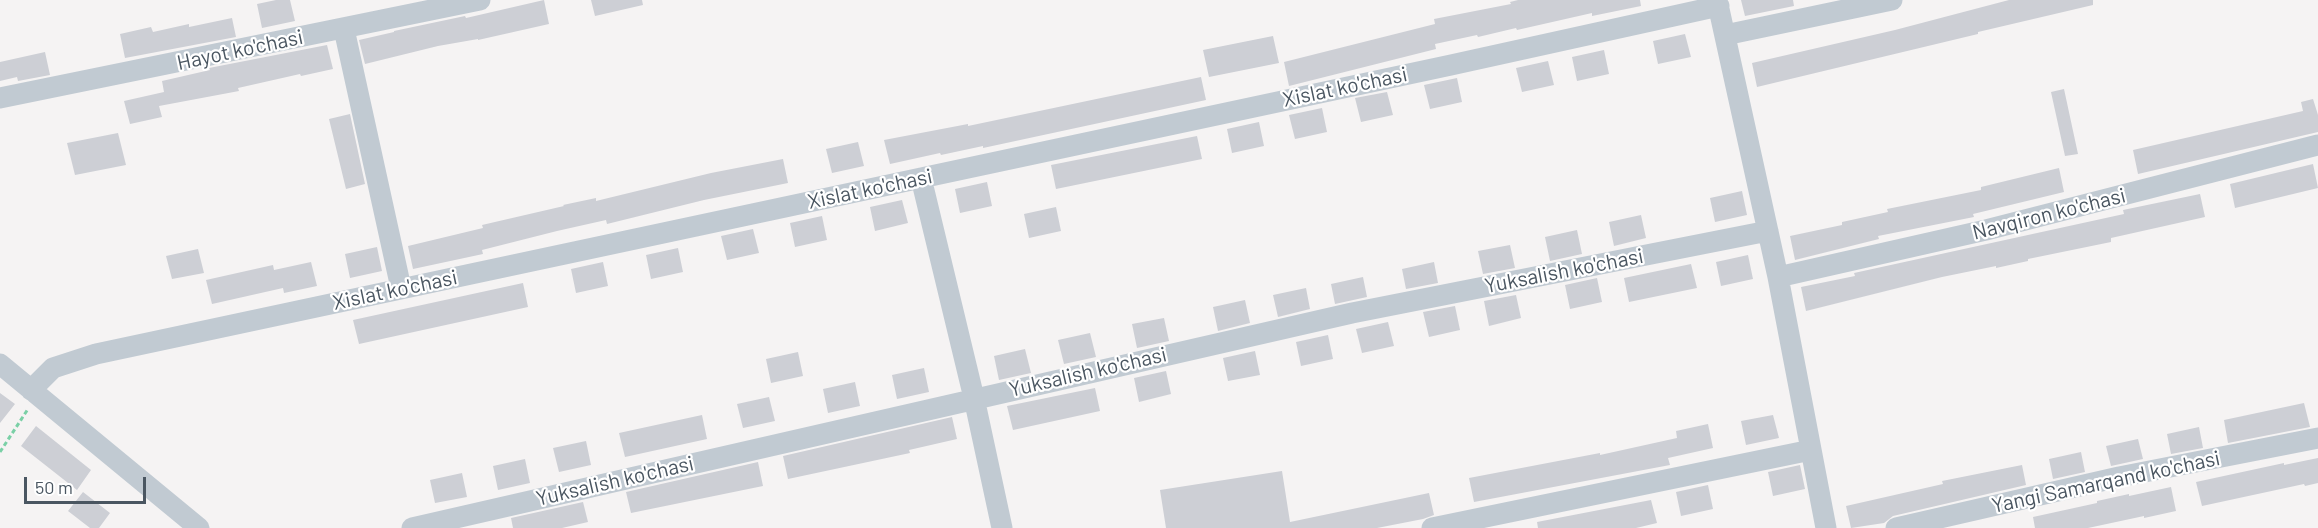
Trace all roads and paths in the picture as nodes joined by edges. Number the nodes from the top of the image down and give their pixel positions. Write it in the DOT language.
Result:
graph roads {
  1 [pos="480,0"];
  2 [pos="1892,0"];
  3 [pos="1718,3"];
  4 [pos="344,29"];
  5 [pos="1725,35"];
  6 [pos="0,98"];
  7 [pos="2318,145"];
  8 [pos="921,178"];
  9 [pos="1768,231"];
  10 [pos="1778,277"];
  11 [pos="401,288"];
  12 [pos="0,364"];
  13 [pos="34,393"];
  14 [pos="974,398"];
  15 [pos="2318,438"];
  16 [pos="1811,450"];
  17 [pos="0,452"];
  18 [pos="199,528"];
  19 [pos="412,528"];
  20 [pos="1002,528"];
  21 [pos="1432,528"];
  22 [pos="1827,528"];
  23 [pos="1896,528"];
  1 -- 4 [label="street, Hayot ko'chasi"];
  2 -- 5 [label="street"];
  3 -- 5 [label="street"];
  3 -- 8 [label="street, Xislat ko'chasi"];
  4 -- 6 [label="street, Hayot ko'chasi"];
  4 -- 11 [label="street"];
  5 -- 9 [label="street"];
  7 -- 10 [label="street, Navqiron ko'chasi"];
  8 -- 11 [label="street, Xislat ko'chasi"];
  8 -- 14 [label="street"];
  9 -- 10 [label="street"];
  9 -- 14 [label="street, Yuksalish ko'chasi"];
  10 -- 16 [label="street"];
  11 -- 13 [label="street, Xislat ko'chasi"];
  12 -- 13 [label="street"];
  13 -- 17 [label="path"];
  13 -- 18 [label="street"];
  14 -- 19 [label="street, Yuksalish ko'chasi"];
  14 -- 20 [label="street"];
  15 -- 23 [label="street, Yangi Samarqand ko'chasi"];
  16 -- 21 [label="street"];
  16 -- 22 [label="street"];
}
